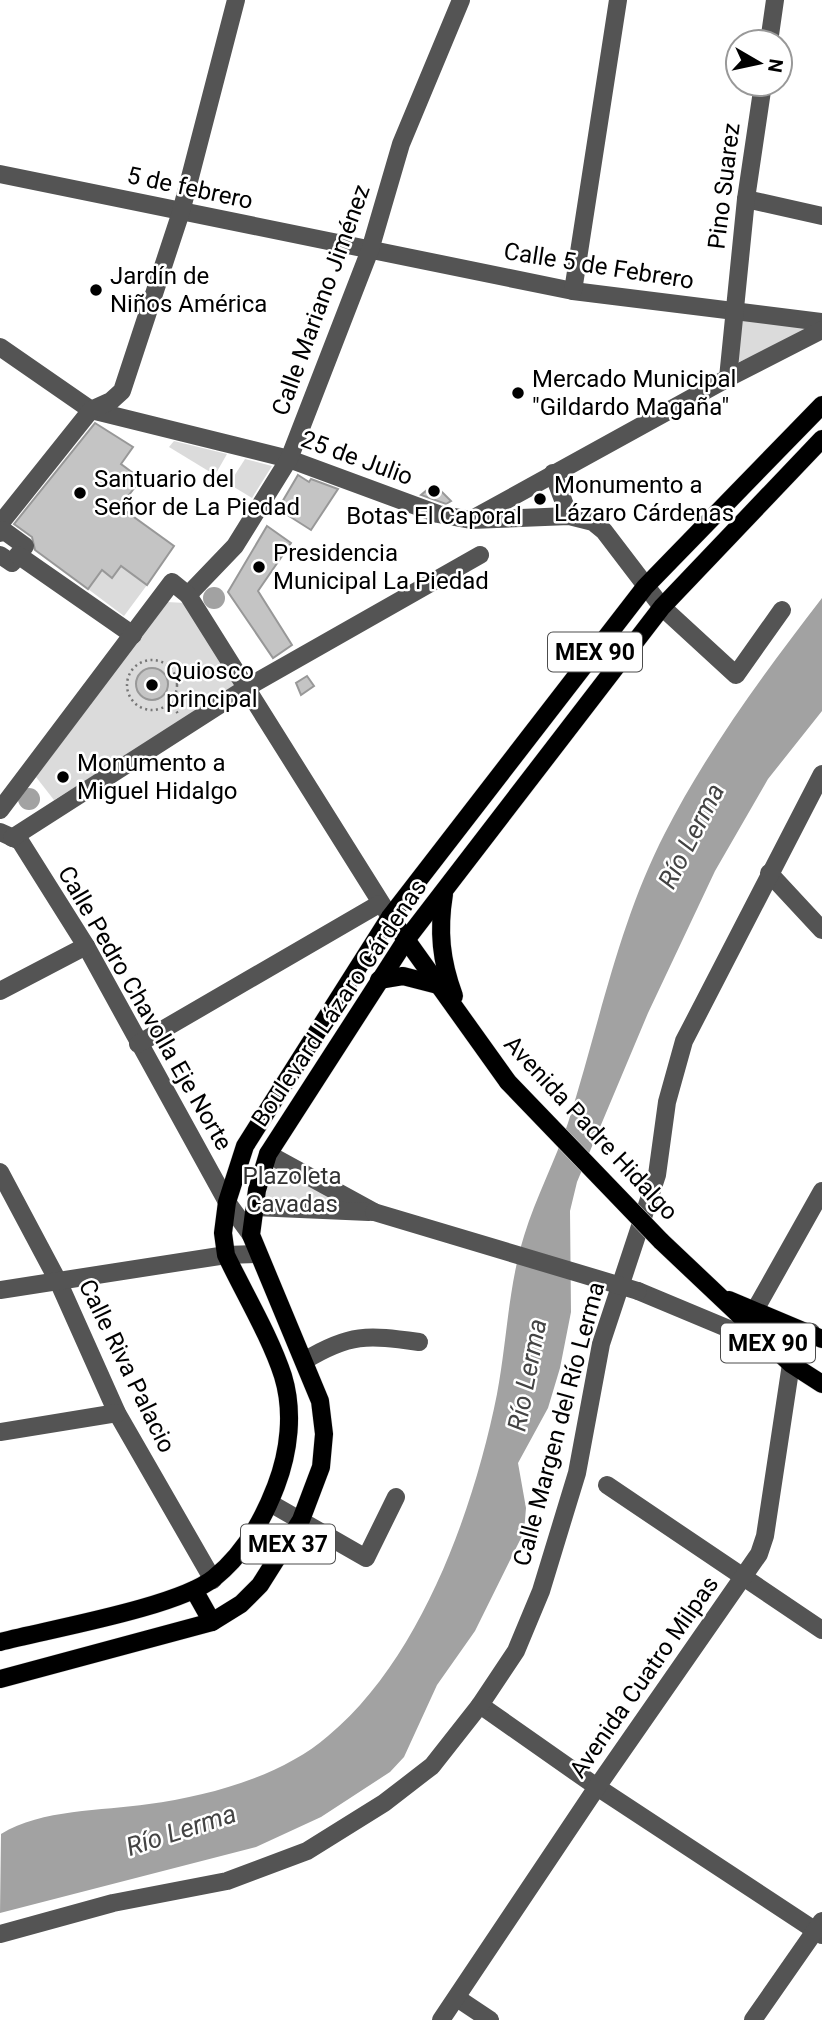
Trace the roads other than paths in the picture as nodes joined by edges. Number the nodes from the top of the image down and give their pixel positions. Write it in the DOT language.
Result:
graph roads {
  1 [pos="236,0"];
  2 [pos="461,0"];
  3 [pos="618,0"];
  4 [pos="775,0"];
  5 [pos="771,28"];
  6 [pos="761,98"];
  7 [pos="0,174"];
  8 [pos="746,199"];
  9 [pos="181,212"];
  10 [pos="822,216"];
  11 [pos="370,250"];
  12 [pos="573,290"];
  13 [pos="734,311"];
  14 [pos="822,322"];
  15 [pos="822,330"];
  16 [pos="0,346"];
  17 [pos="728,378"];
  18 [pos="822,405"];
  19 [pos="91,410"];
  20 [pos="822,439"];
  21 [pos="289,459"];
  22 [pos="553,472"];
  23 [pos="569,516"];
  24 [pos="471,520"];
  25 [pos="0,524"];
  26 [pos="0,533"];
  27 [pos="9,555"];
  28 [pos="480,555"];
  29 [pos="646,587"];
  30 [pos="188,595"];
  31 [pos="662,607"];
  32 [pos="782,610"];
  33 [pos="132,635"];
  34 [pos="246,688"];
  35 [pos="822,774"];
  36 [pos="0,810"];
  37 [pos="11,837"];
  38 [pos="769,873"];
  39 [pos="445,889"];
  40 [pos="384,911"];
  41 [pos="822,930"];
  42 [pos="406,940"];
  43 [pos="86,946"];
  44 [pos="379,980"];
  45 [pos="438,985"];
  46 [pos="0,991"];
  47 [pos="461,1016"];
  48 [pos="138,1044"];
  49 [pos="268,1154"];
  50 [pos="0,1172"];
  51 [pos="822,1191"];
  52 [pos="228,1202"];
  53 [pos="254,1207"];
  54 [pos="374,1212"];
  55 [pos="251,1235"];
  56 [pos="256,1254"];
  57 [pos="226,1255"];
  58 [pos="58,1282"];
  59 [pos="0,1290"];
  60 [pos="718,1295"];
  61 [pos="755,1310"];
  62 [pos="757,1333"];
  63 [pos="816,1336"];
  64 [pos="419,1342"];
  65 [pos="304,1361"];
  66 [pos="790,1364"];
  67 [pos="822,1384"];
  68 [pos="117,1413"];
  69 [pos="0,1433"];
  70 [pos="607,1485"];
  71 [pos="396,1497"];
  72 [pos="270,1503"];
  73 [pos="301,1520"];
  74 [pos="746,1576"];
  75 [pos="213,1580"];
  76 [pos="194,1590"];
  77 [pos="212,1622"];
  78 [pos="822,1630"];
  79 [pos="0,1642"];
  80 [pos="0,1679"];
  81 [pos="480,1705"];
  82 [pos="597,1787"];
  83 [pos="820,1929"];
  84 [pos="0,1934"];
  85 [pos="457,1997"];
  86 [pos="441,2020"];
  87 [pos="490,2020"];
  88 [pos="753,2020"];
  1 -- 9 [label="street"];
  2 -- 11 [label="street, Calle Mariano Jiménez"];
  3 -- 12 [label="street"];
  4 -- 5 [label="street"];
  6 -- 8 [label="street, Pino Suarez"];
  7 -- 9 [label="street, 5 de febrero"];
  8 -- 10 [label="street"];
  8 -- 13 [label="street, Pino Suarez"];
  9 -- 11 [label="street, 5 de febrero"];
  9 -- 19 [label="street"];
  11 -- 12 [label="street, Calle 5 de Febrero"];
  11 -- 21 [label="street, Calle Mariano Jiménez"];
  12 -- 13 [label="street, Calle 5 de Febrero"];
  13 -- 14 [label="street, Calle 5 de Febrero"];
  13 -- 17 [label="street, Pino Suarez"];
  15 -- 17 [label="street"];
  16 -- 19 [label="street"];
  17 -- 22 [label="street"];
  18 -- 29 [label="main road, Boulevard Lázaro Cárdenas / MEX 90"];
  19 -- 21 [label="street, 25 de Julio"];
  19 -- 25 [label="street"];
  20 -- 31 [label="main road, Boulevard Lázaro Cárdenas / MEX 90"];
  21 -- 24 [label="street, 25 de Julio"];
  21 -- 30 [label="street, Calle Mariano Jiménez"];
  22 -- 23 [label="street"];
  22 -- 24 [label="street"];
  23 -- 24 [label="street, 25 de Julio"];
  23 -- 29 [label="street"];
  26 -- 27 [label="street"];
  27 -- 33 [label="street"];
  28 -- 34 [label="street"];
  29 -- 31 [label="street"];
  29 -- 40 [label="main road, Boulevard Lázaro Cárdenas / MEX 90"];
  30 -- 33 [label="street"];
  30 -- 34 [label="street"];
  31 -- 32 [label="street"];
  31 -- 39 [label="main road, Boulevard Lázaro Cárdenas / MEX 90"];
  33 -- 36 [label="street"];
  34 -- 37 [label="street"];
  34 -- 40 [label="street"];
  35 -- 38 [label="street, Calle Margen del Río Lerma"];
  37 -- 43 [label="street, Calle Pedro Chavolla Eje Norte"];
  38 -- 41 [label="street"];
  38 -- 81 [label="street, Calle Margen del Río Lerma"];
  39 -- 42 [label="main road, Boulevard Lázaro Cárdenas / MEX 90"];
  39 -- 47 [label="main road, MEX 90"];
  40 -- 42 [label="main road, Avenida Padre Hidalgo / MEX 90"];
  40 -- 48 [label="street"];
  40 -- 52 [label="main road, Boulevard Lázaro Cárdenas / MEX 37"];
  42 -- 44 [label="main road, Boulevard Lázaro Cárdenas / MEX 37"];
  42 -- 45 [label="main road, Avenida Padre Hidalgo / MEX 90"];
  43 -- 46 [label="street"];
  43 -- 48 [label="street, Calle Pedro Chavolla Eje Norte"];
  44 -- 45 [label="main road"];
  44 -- 49 [label="main road, Boulevard Lázaro Cárdenas / MEX 37"];
  45 -- 47 [label="main road, Avenida Padre Hidalgo / MEX 90"];
  47 -- 60 [label="main road, Avenida Padre Hidalgo / MEX 90, bridge"];
  48 -- 52 [label="street, Calle Pedro Chavolla Eje Norte"];
  49 -- 53 [label="main road, Boulevard Lázaro Cárdenas / MEX 37"];
  49 -- 54 [label="street"];
  50 -- 58 [label="street, Calle Riva Palacio"];
  51 -- 61 [label="street"];
  52 -- 55 [label="street, Calle Pedro Chavolla Eje Norte"];
  52 -- 57 [label="main road, Boulevard Lázaro Cárdenas / MEX 37"];
  53 -- 54 [label="street"];
  53 -- 55 [label="main road, Boulevard Lázaro Cárdenas / MEX 37"];
  54 -- 62 [label="street, bridge"];
  55 -- 56 [label="main road, Boulevard Lázaro Cárdenas / MEX 37"];
  56 -- 57 [label="street"];
  56 -- 65 [label="main road, Boulevard Lázaro Cárdenas / MEX 37"];
  57 -- 58 [label="street"];
  57 -- 72 [label="main road, Boulevard Lázaro Cárdenas / MEX 37"];
  58 -- 59 [label="street"];
  58 -- 68 [label="street, Calle Riva Palacio"];
  60 -- 61 [label="main road, Avenida Padre Hidalgo / MEX 90"];
  60 -- 62 [label="main road, Avenida Padre Hidalgo / MEX 90"];
  61 -- 63 [label="main road, Avenida Padre Hidalgo / MEX 90"];
  62 -- 66 [label="main road, Avenida Padre Hidalgo / MEX 90"];
  63 -- 66 [label="street, Avenida Cuatro Milpas"];
  64 -- 65 [label="street"];
  65 -- 73 [label="main road, Boulevard Lázaro Cárdenas / MEX 37"];
  66 -- 67 [label="main road, Avenida Padre Hidalgo / MEX 90"];
  66 -- 74 [label="street, Avenida Cuatro Milpas"];
  68 -- 69 [label="street"];
  68 -- 75 [label="street, Calle Riva Palacio"];
  70 -- 74 [label="street"];
  71 -- 73 [label="street"];
  72 -- 73 [label="street"];
  72 -- 75 [label="main road, Boulevard Lázaro Cárdenas / MEX 37"];
  73 -- 77 [label="main road, Boulevard Lázaro Cárdenas / MEX 37"];
  74 -- 78 [label="street"];
  74 -- 82 [label="street, Avenida Cuatro Milpas"];
  75 -- 76 [label="main road, Boulevard Lázaro Cárdenas / MEX 37"];
  76 -- 77 [label="main road"];
  76 -- 79 [label="main road, Boulevard Lázaro Cárdenas / MEX 37"];
  77 -- 80 [label="main road, Boulevard Lázaro Cárdenas / MEX 37"];
  81 -- 82 [label="street"];
  81 -- 84 [label="street, Calle Margen del Río Lerma"];
  82 -- 83 [label="street"];
  82 -- 85 [label="street, Avenida Cuatro Milpas"];
  83 -- 88 [label="street"];
  85 -- 86 [label="street, Avenida Cuatro Milpas"];
  85 -- 87 [label="street"];
}
